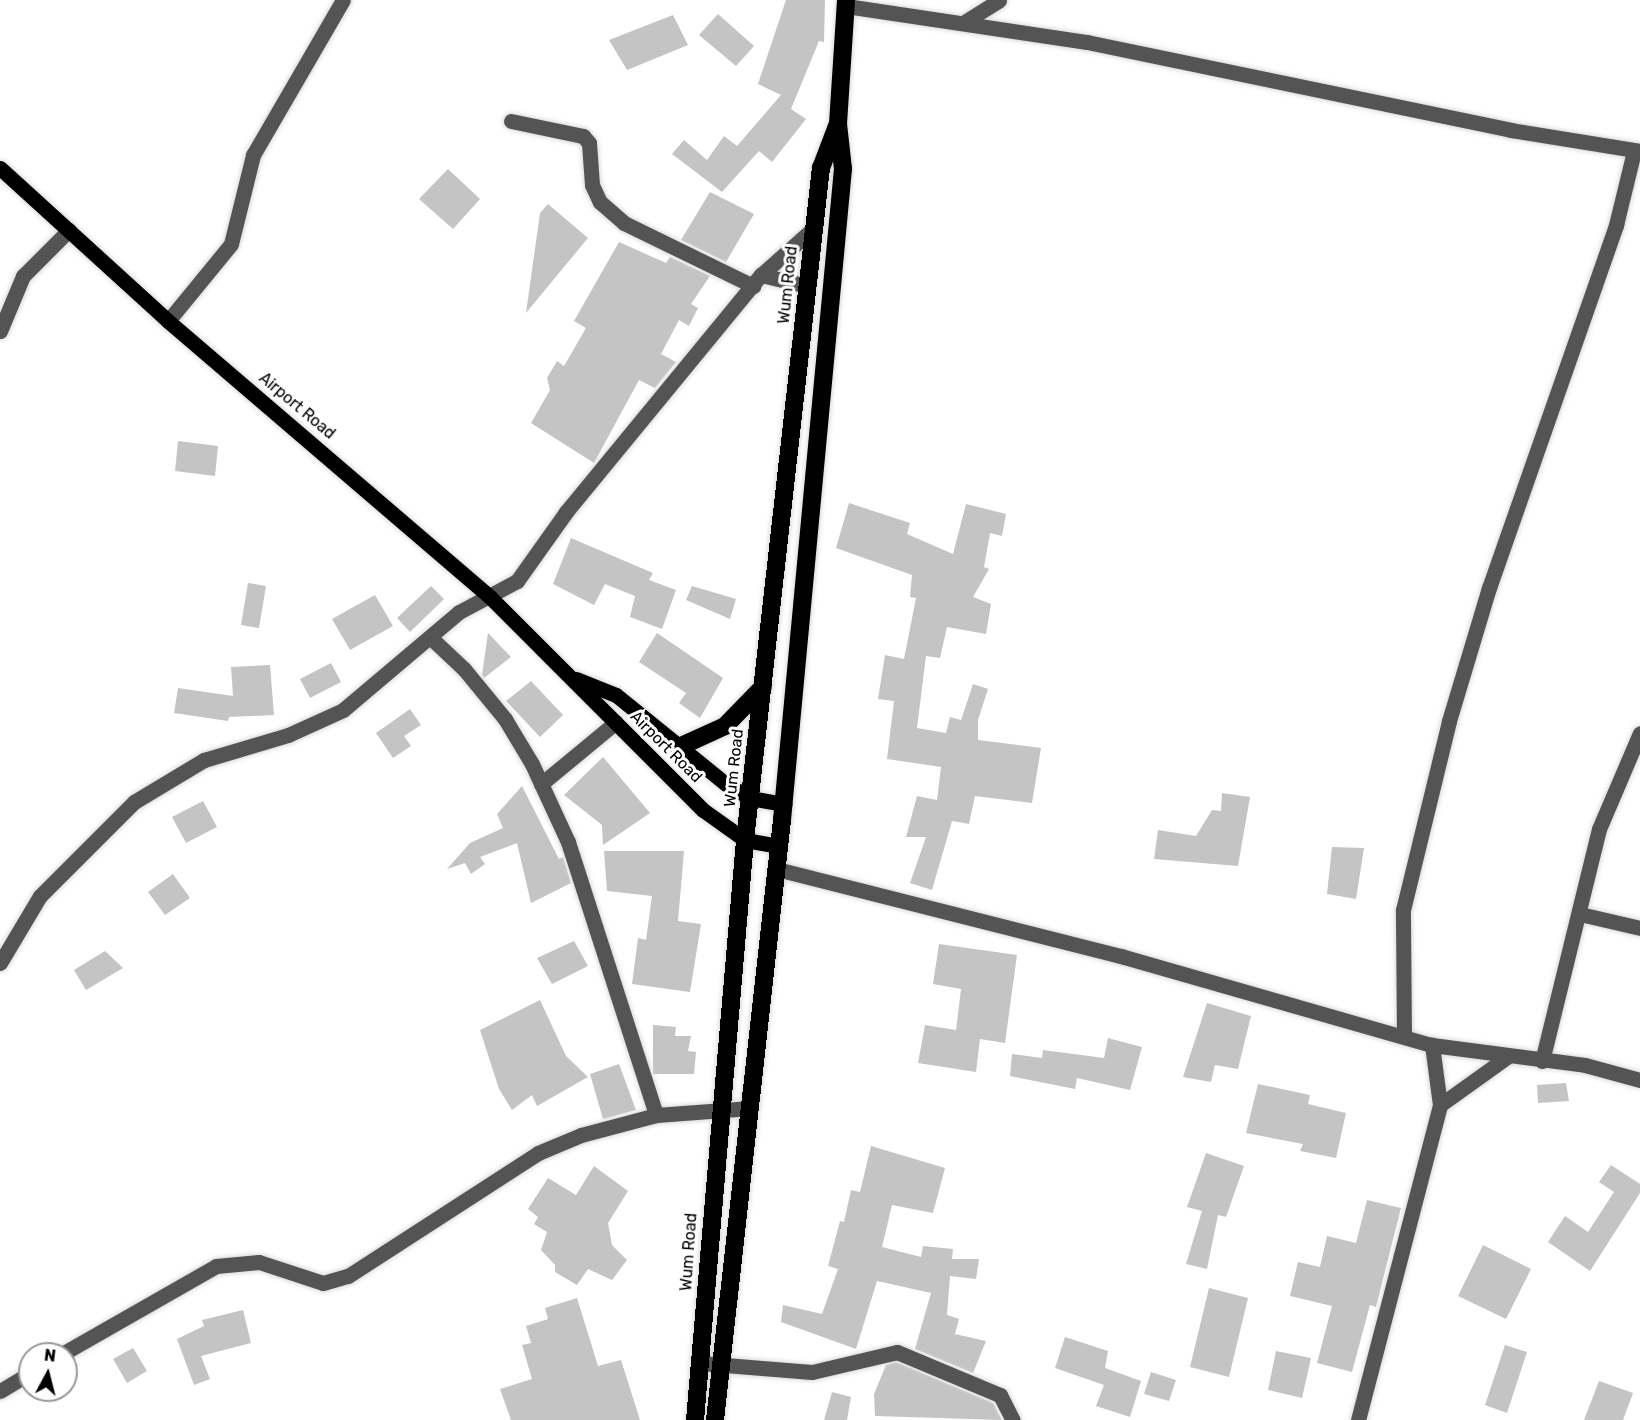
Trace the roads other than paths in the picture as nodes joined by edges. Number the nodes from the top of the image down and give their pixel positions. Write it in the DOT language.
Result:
graph roads {
  1 [pos="343,0"];
  2 [pos="999,0"];
  3 [pos="846,3"];
  4 [pos="966,21"];
  5 [pos="511,122"];
  6 [pos="838,124"];
  7 [pos="1637,151"];
  8 [pos="0,168"];
  9 [pos="814,228"];
  10 [pos="69,230"];
  11 [pos="757,281"];
  12 [pos="808,286"];
  13 [pos="168,321"];
  14 [pos="0,331"];
  15 [pos="490,597"];
  16 [pos="430,637"];
  17 [pos="568,675"];
  18 [pos="762,687"];
  19 [pos="616,722"];
  20 [pos="1640,733"];
  21 [pos="679,747"];
  22 [pos="541,784"];
  23 [pos="750,798"];
  24 [pos="784,804"];
  25 [pos="745,840"];
  26 [pos="779,846"];
  27 [pos="777,869"];
  28 [pos="1580,914"];
  29 [pos="1640,928"];
  30 [pos="0,963"];
  31 [pos="1404,1036"];
  32 [pos="1432,1045"];
  33 [pos="1507,1057"];
  34 [pos="1542,1061"];
  35 [pos="1640,1080"];
  36 [pos="1440,1105"];
  37 [pos="719,1108"];
  38 [pos="751,1108"];
  39 [pos="656,1115"];
  40 [pos="78,1345"];
  41 [pos="700,1363"];
  42 [pos="722,1366"];
  43 [pos="18,1380"];
  44 [pos="0,1391"];
  45 [pos="695,1420"];
  46 [pos="715,1420"];
  47 [pos="1013,1420"];
  48 [pos="1358,1420"];
  1 -- 13 [label="street"];
  2 -- 4 [label="street"];
  3 -- 4 [label="street"];
  3 -- 6 [label="highway, Wum Road"];
  4 -- 7 [label="street"];
  5 -- 11 [label="street"];
  6 -- 9 [label="highway, Wum Road"];
  6 -- 24 [label="highway, Wum Road"];
  7 -- 31 [label="street"];
  8 -- 10 [label="main road, Airport Road"];
  9 -- 11 [label="street"];
  9 -- 12 [label="highway, Wum Road"];
  10 -- 13 [label="main road, Airport Road"];
  10 -- 14 [label="street"];
  11 -- 12 [label="street"];
  11 -- 15 [label="street"];
  12 -- 18 [label="highway, Wum Road"];
  13 -- 15 [label="main road, Airport Road"];
  15 -- 16 [label="street"];
  15 -- 17 [label="main road, Airport Road"];
  16 -- 22 [label="street"];
  16 -- 30 [label="street"];
  17 -- 19 [label="main road, Airport Road"];
  17 -- 21 [label="main road, Airport Road"];
  18 -- 21 [label="highway"];
  18 -- 23 [label="highway, Wum Road"];
  19 -- 22 [label="street"];
  19 -- 25 [label="main road, Airport Road"];
  20 -- 28 [label="street"];
  21 -- 23 [label="main road, Airport Road"];
  22 -- 39 [label="street"];
  23 -- 24 [label="main road, Airport Road"];
  23 -- 25 [label="highway, Wum Road"];
  24 -- 26 [label="highway, Wum Road"];
  25 -- 26 [label="main road, Airport Road"];
  25 -- 37 [label="highway, Wum Road"];
  26 -- 27 [label="highway, Wum Road"];
  27 -- 31 [label="street"];
  27 -- 38 [label="highway, Wum Road"];
  28 -- 29 [label="street"];
  28 -- 34 [label="street"];
  31 -- 32 [label="street"];
  32 -- 33 [label="street"];
  32 -- 36 [label="street"];
  33 -- 34 [label="street"];
  33 -- 36 [label="street"];
  34 -- 35 [label="street"];
  36 -- 48 [label="street"];
  37 -- 38 [label="street"];
  37 -- 39 [label="street"];
  37 -- 41 [label="highway, Wum Road"];
  38 -- 42 [label="highway, Wum Road"];
  39 -- 40 [label="street"];
  41 -- 42 [label="street"];
  41 -- 45 [label="highway, Wum Road"];
  42 -- 46 [label="highway, Wum Road"];
  42 -- 47 [label="street"];
  43 -- 44 [label="street"];
}
